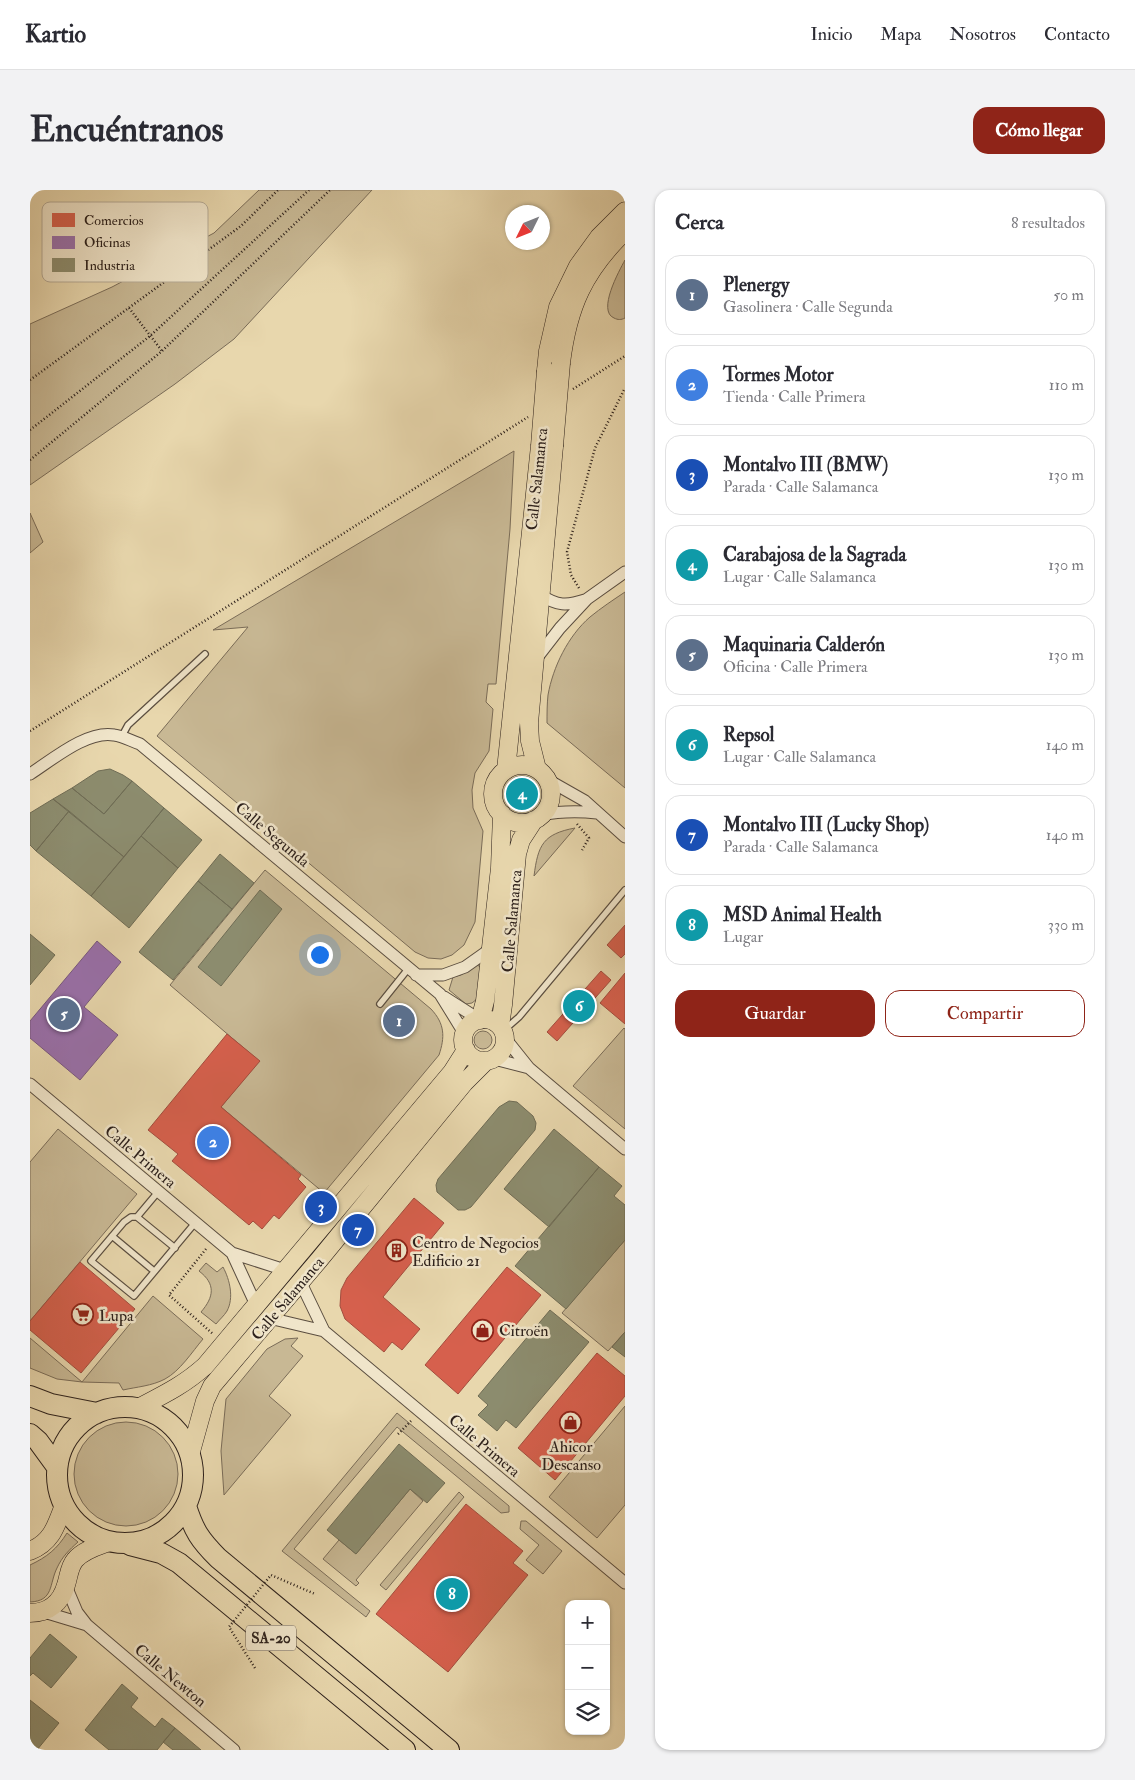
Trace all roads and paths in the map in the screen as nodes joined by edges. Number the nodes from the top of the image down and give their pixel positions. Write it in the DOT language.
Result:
graph roads {
  1 [pos="278,190"];
  2 [pos="309,190"];
  3 [pos="330,190"];
  4 [pos="625,211"];
  5 [pos="625,231"];
  6 [pos="208,250"];
  7 [pos="165,282"];
  8 [pos="129,308"];
  9 [pos="150,336"];
  10 [pos="162,351"];
  11 [pos="625,356"];
  12 [pos="553,367"];
  13 [pos="30,380"];
  14 [pos="625,388"];
  15 [pos="566,393"];
  16 [pos="532,414"];
  17 [pos="30,430"];
  18 [pos="547,446"];
  19 [pos="30,460"];
  20 [pos="625,572"];
  21 [pos="579,588"];
  22 [pos="541,595"];
  23 [pos="587,599"];
  24 [pos="205,654"];
  25 [pos="535,660"];
  26 [pos="30,731"];
  27 [pos="122,736"];
  28 [pos="506,770"];
  29 [pos="30,774"];
  30 [pos="542,774"];
  31 [pos="597,813"];
  32 [pos="502,814"];
  33 [pos="538,818"];
  34 [pos="577,824"];
  35 [pos="625,837"];
  36 [pos="582,850"];
  37 [pos="625,890"];
  38 [pos="489,950"];
  39 [pos="412,972"];
  40 [pos="440,994"];
  41 [pos="380,1004"];
  42 [pos="480,1020"];
  43 [pos="503,1032"];
  44 [pos="465,1042"];
  45 [pos="490,1060"];
  46 [pos="529,1068"];
  47 [pos="30,1084"];
  48 [pos="625,1149"];
  49 [pos="158,1192"];
  50 [pos="137,1217"];
  51 [pos="195,1223"];
  52 [pos="112,1236"];
  53 [pos="174,1248"];
  54 [pos="206,1250"];
  55 [pos="232,1253"];
  56 [pos="286,1270"];
  57 [pos="154,1271"];
  58 [pos="300,1281"];
  59 [pos="256,1305"];
  60 [pos="269,1318"];
  61 [pos="324,1331"];
  62 [pos="213,1334"];
  63 [pos="30,1396"];
  64 [pos="138,1408"];
  65 [pos="97,1413"];
  66 [pos="410,1421"];
  67 [pos="30,1434"];
  68 [pos="398,1434"];
  69 [pos="190,1455"];
  70 [pos="58,1467"];
  71 [pos="64,1505"];
  72 [pos="186,1506"];
  73 [pos="118,1542"];
  74 [pos="30,1551"];
  75 [pos="625,1583"];
  76 [pos="66,1586"];
  77 [pos="315,1594"];
  78 [pos="37,1612"];
  79 [pos="86,1625"];
  80 [pos="255,1668"];
  81 [pos="234,1750"];
  82 [pos="405,1750"];
  83 [pos="449,1750"];
  1 -- 6 [label="path"];
  2 -- 9 [label="path"];
  3 -- 10 [label="path"];
  4 -- 12 [label="main road, Calle Salamanca"];
  5 -- 12 [label="main road, Calle Salamanca"];
  7 -- 8 [label="path"];
  8 -- 9 [label="path"];
  8 -- 13 [label="path"];
  9 -- 10 [label="path"];
  9 -- 17 [label="path"];
  10 -- 19 [label="path"];
  11 -- 15 [label="path"];
  12 -- 18 [label="main road, Calle Salamanca, bridge"];
  14 -- 21 [label="path"];
  16 -- 26 [label="path"];
  18 -- 22 [label="main road, Calle Salamanca"];
  18 -- 28 [label="main road, Calle Salamanca"];
  20 -- 23 [label="street"];
  22 -- 23 [label="street"];
  22 -- 25 [label="main road, Calle Salamanca"];
  23 -- 25 [label="street"];
  24 -- 27 [label="lane"];
  25 -- 30 [label="main road, Calle Salamanca"];
  27 -- 29 [label="street, Calle Segunda"];
  27 -- 39 [label="street, Calle Segunda"];
  28 -- 30 [label="main road"];
  28 -- 32 [label="main road"];
  30 -- 31 [label="street"];
  30 -- 33 [label="main road"];
  31 -- 33 [label="street"];
  31 -- 35 [label="street"];
  32 -- 33 [label="main road"];
  32 -- 38 [label="main road, Calle Salamanca"];
  33 -- 43 [label="main road, Calle Salamanca"];
  34 -- 36 [label="path"];
  37 -- 43 [label="lane"];
  38 -- 39 [label="street"];
  38 -- 42 [label="main road, Calle Salamanca"];
  39 -- 40 [label="street, Calle Segunda"];
  39 -- 41 [label="lane"];
  40 -- 42 [label="street, Calle Segunda"];
  40 -- 44 [label="street, Calle Segunda"];
  42 -- 43 [label="main road"];
  42 -- 44 [label="main road"];
  43 -- 45 [label="main road"];
  43 -- 46 [label="street"];
  44 -- 45 [label="main road"];
  44 -- 56 [label="main road, Calle Salamanca"];
  45 -- 46 [label="street"];
  45 -- 58 [label="main road, Calle Salamanca"];
  46 -- 48 [label="street"];
  47 -- 49 [label="street, Calle Primera"];
  49 -- 50 [label="lane"];
  49 -- 51 [label="street, Calle Primera"];
  50 -- 52 [label="lane"];
  50 -- 53 [label="lane"];
  51 -- 53 [label="lane"];
  51 -- 55 [label="street, Calle Primera"];
  52 -- 57 [label="lane"];
  52 -- 57 [label="lane"];
  53 -- 57 [label="lane"];
  54 -- 62 [label="path"];
  55 -- 56 [label="street, Calle Primera"];
  55 -- 59 [label="street, Calle Primera"];
  56 -- 59 [label="main road, Calle Salamanca"];
  58 -- 60 [label="main road, Calle Salamanca"];
  58 -- 61 [label="street, Calle Primera"];
  59 -- 64 [label="main road, Calle Salamanca"];
  60 -- 61 [label="street, Calle Primera"];
  60 -- 69 [label="main road, Calle Salamanca"];
  61 -- 75 [label="street, Calle Primera"];
  63 -- 65 [label="highway, SA-20"];
  64 -- 65 [label="highway, SA-20"];
  64 -- 69 [label="highway, SA-20"];
  65 -- 70 [label="highway, SA-20"];
  66 -- 68 [label="path"];
  67 -- 70 [label="highway"];
  69 -- 72 [label="highway, SA-20"];
  70 -- 71 [label="highway, SA-20"];
  71 -- 73 [label="highway, SA-20"];
  71 -- 74 [label="main road"];
  72 -- 73 [label="highway, SA-20"];
  72 -- 83 [label="highway, SA-20"];
  73 -- 76 [label="main road"];
  73 -- 82 [label="highway, SA-20"];
  76 -- 78 [label="main road"];
  76 -- 79 [label="street, Calle Newton"];
  77 -- 80 [label="path, bridge"];
  78 -- 79 [label="street, Calle Newton"];
  79 -- 81 [label="street, Calle Newton"];
}
